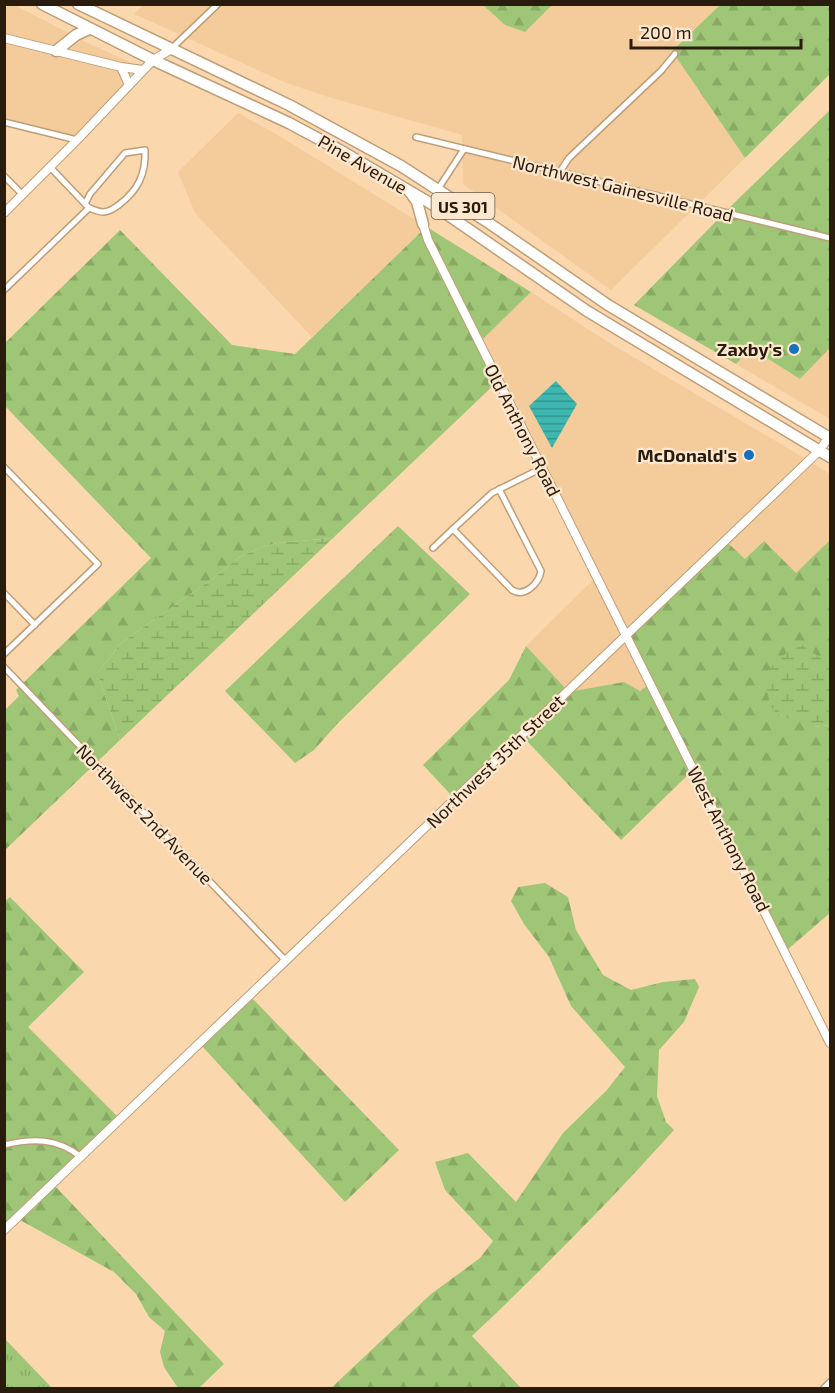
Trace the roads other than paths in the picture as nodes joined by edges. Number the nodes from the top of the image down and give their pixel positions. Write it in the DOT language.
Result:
graph roads {
  1 [pos="42,4"];
  2 [pos="78,4"];
  3 [pos="218,4"];
  4 [pos="90,29"];
  5 [pos="4,38"];
  6 [pos="170,50"];
  7 [pos="56,51"];
  8 [pos="675,54"];
  9 [pos="153,60"];
  10 [pos="121,67"];
  11 [pos="143,70"];
  12 [pos="129,85"];
  13 [pos="262,110"];
  14 [pos="4,122"];
  15 [pos="349,136"];
  16 [pos="416,137"];
  17 [pos="77,140"];
  18 [pos="464,149"];
  19 [pos="345,153"];
  20 [pos="401,166"];
  21 [pos="50,168"];
  22 [pos="559,172"];
  23 [pos="4,176"];
  24 [pos="408,189"];
  25 [pos="438,189"];
  26 [pos="23,195"];
  27 [pos="87,206"];
  28 [pos="435,206"];
  29 [pos="4,213"];
  30 [pos="423,224"];
  31 [pos="831,238"];
  32 [pos="4,290"];
  33 [pos="629,338"];
  34 [pos="667,341"];
  35 [pos="830,439"];
  36 [pos="820,450"];
  37 [pos="831,457"];
  38 [pos="4,467"];
  39 [pos="542,468"];
  40 [pos="499,489"];
  41 [pos="453,529"];
  42 [pos="434,548"];
  43 [pos="4,593"];
  44 [pos="35,625"];
  45 [pos="626,636"];
  46 [pos="4,654"];
  47 [pos="4,667"];
  48 [pos="286,961"];
  49 [pos="831,1043"];
  50 [pos="4,1145"];
  51 [pos="81,1157"];
  52 [pos="4,1230"];
  53 [pos="831,1382"];
  54 [pos="824,1389"];
  1 -- 4 [label="highway, Pine Avenue / US 301"];
  2 -- 6 [label="highway, Pine Avenue / US 301"];
  3 -- 6 [label="street"];
  4 -- 7 [label="highway"];
  4 -- 9 [label="highway, Pine Avenue / US 301"];
  5 -- 7 [label="street"];
  6 -- 9 [label="street"];
  6 -- 15 [label="highway, Pine Avenue / US 301"];
  7 -- 10 [label="street"];
  8 -- 22 [label="street"];
  9 -- 11 [label="street"];
  9 -- 13 [label="highway, Pine Avenue / US 301"];
  10 -- 11 [label="street"];
  10 -- 12 [label="street"];
  11 -- 12 [label="street"];
  12 -- 17 [label="street"];
  13 -- 15 [label="highway"];
  13 -- 19 [label="highway, Pine Avenue / US 301"];
  14 -- 17 [label="street"];
  15 -- 20 [label="highway, Pine Avenue / US 301"];
  16 -- 18 [label="street, Northwest Gainesville Road"];
  17 -- 21 [label="street"];
  18 -- 22 [label="street, Northwest Gainesville Road"];
  18 -- 25 [label="street"];
  19 -- 20 [label="highway"];
  19 -- 24 [label="highway, Pine Avenue / US 301"];
  20 -- 25 [label="highway, Pine Avenue / US 301"];
  21 -- 26 [label="street"];
  21 -- 27 [label="street"];
  22 -- 31 [label="street, Northwest Gainesville Road"];
  23 -- 26 [label="street"];
  24 -- 25 [label="highway"];
  24 -- 28 [label="highway, Pine Avenue / US 301"];
  24 -- 30 [label="highway"];
  25 -- 34 [label="highway, Pine Avenue / US 301"];
  26 -- 29 [label="street"];
  27 -- 27 [label="street"];
  27 -- 32 [label="street"];
  28 -- 30 [label="highway"];
  28 -- 33 [label="highway, Pine Avenue / US 301"];
  30 -- 39 [label="street, Old Anthony Road"];
  33 -- 34 [label="highway"];
  33 -- 36 [label="highway, Pine Avenue / US 301"];
  34 -- 35 [label="highway, Pine Avenue / US 301"];
  35 -- 36 [label="street, Northwest 35th Street"];
  36 -- 37 [label="highway, US 301"];
  36 -- 45 [label="street, Northwest 35th Street"];
  38 -- 44 [label="street"];
  39 -- 40 [label="street"];
  39 -- 45 [label="street, Old Anthony Road"];
  40 -- 41 [label="street"];
  40 -- 41 [label="street"];
  41 -- 42 [label="street"];
  43 -- 44 [label="street"];
  44 -- 46 [label="street"];
  45 -- 48 [label="street, Northwest 35th Street"];
  45 -- 49 [label="street, West Anthony Road"];
  47 -- 48 [label="street, Northwest 2nd Avenue"];
  48 -- 51 [label="street, Northwest 35th Street"];
  50 -- 51 [label="street"];
  51 -- 52 [label="street, Northwest 35th Street"];
  53 -- 54 [label="street"];
}
